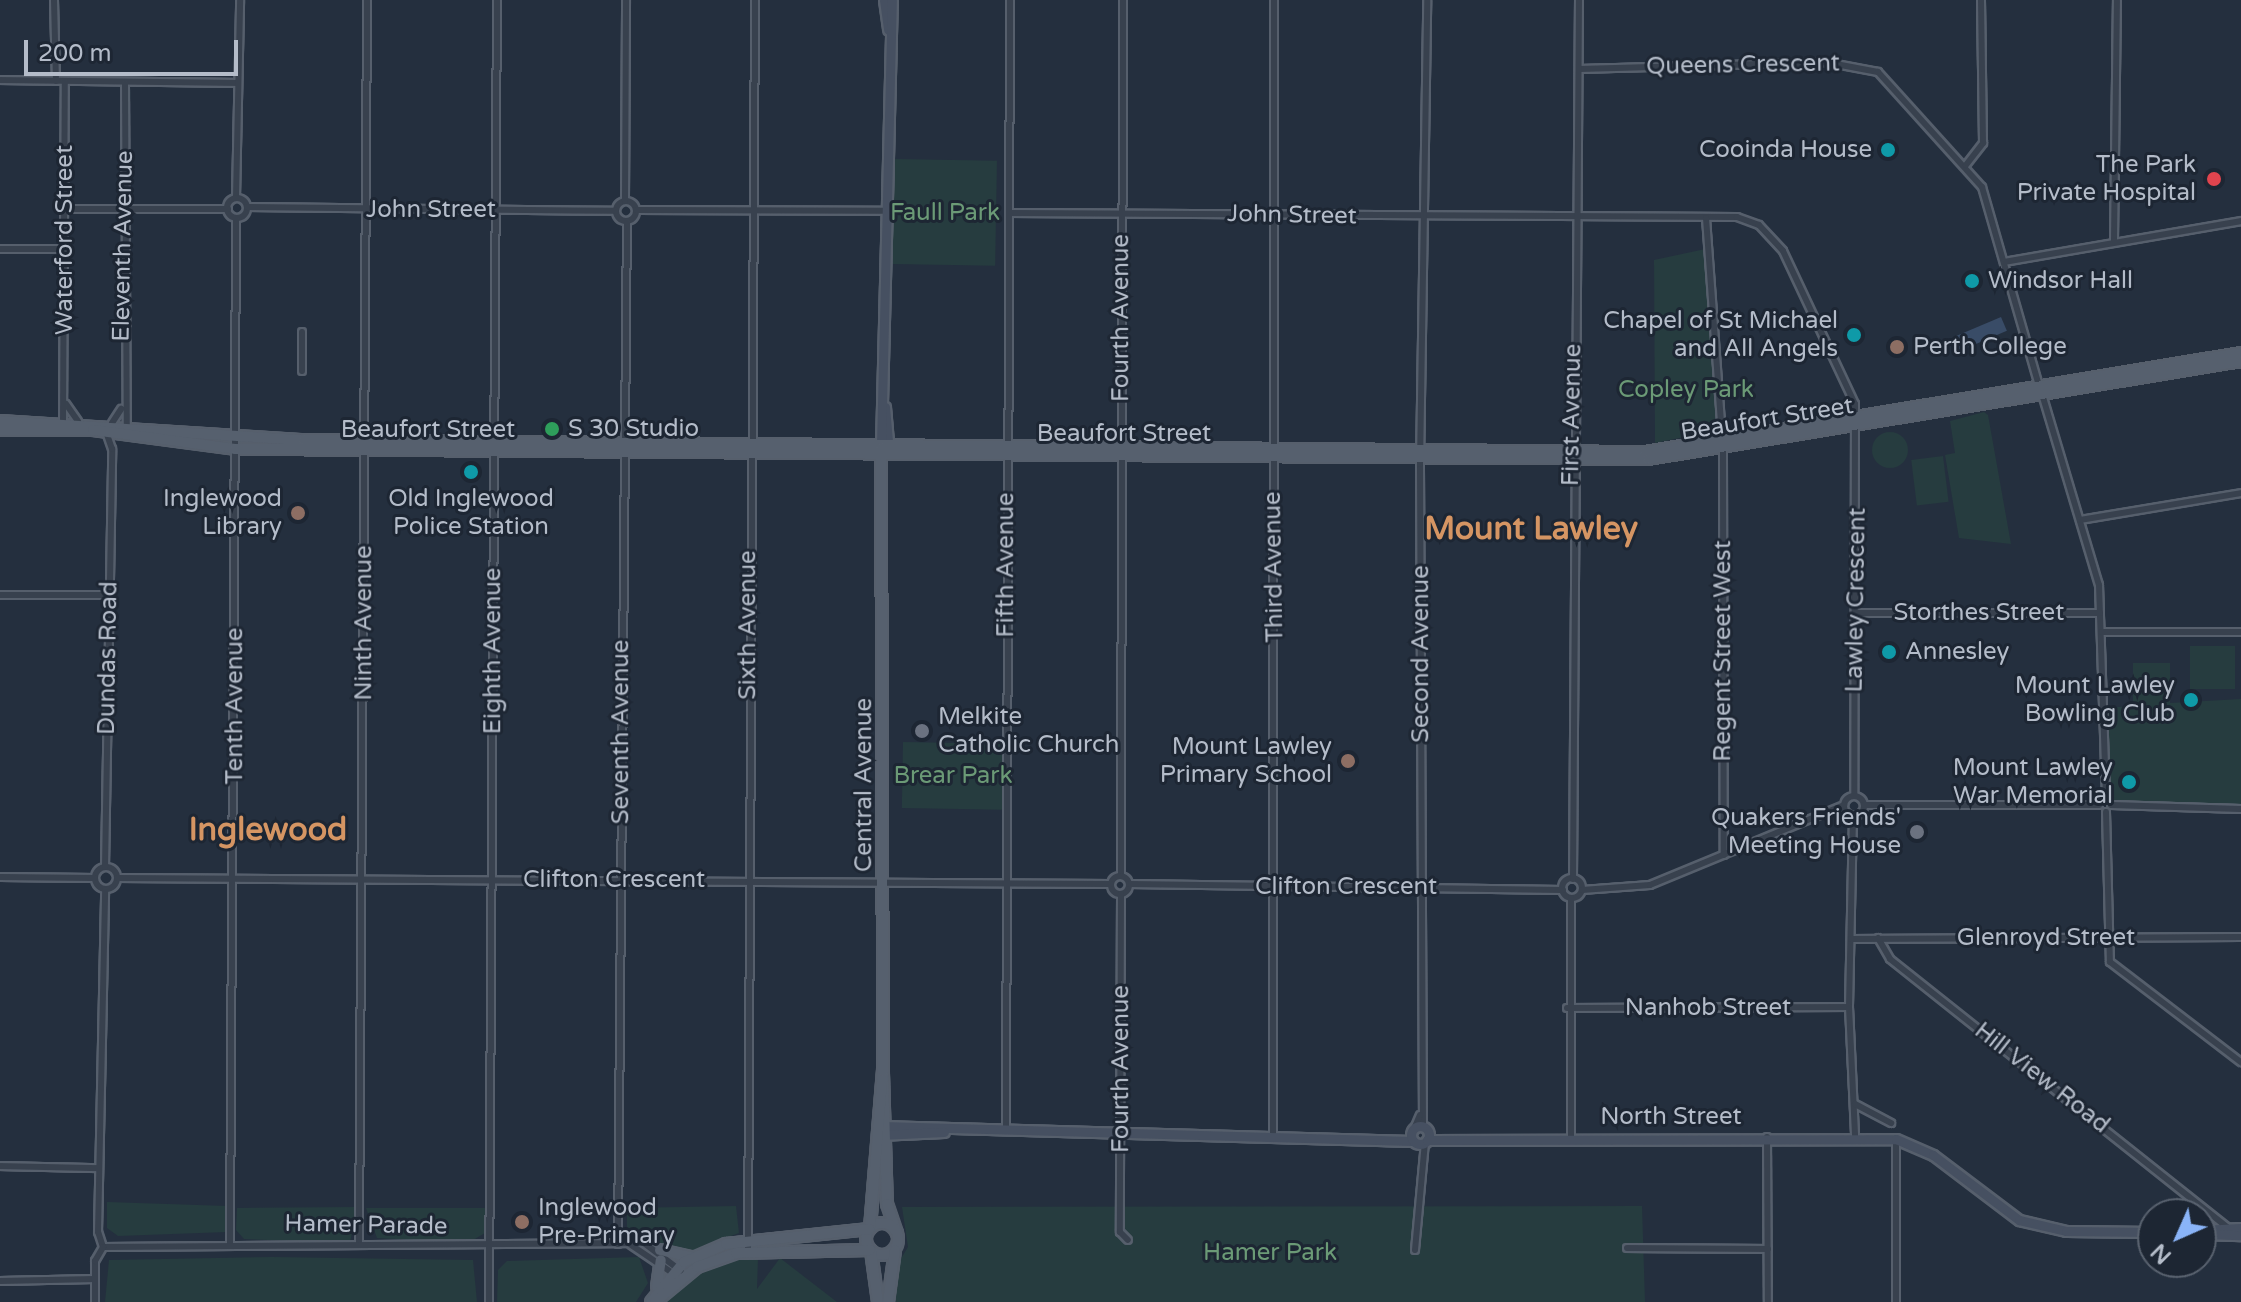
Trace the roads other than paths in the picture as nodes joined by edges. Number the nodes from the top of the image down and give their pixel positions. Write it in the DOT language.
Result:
graph roads {
  1 [pos="54,0"];
  2 [pos="240,0"];
  3 [pos="367,0"];
  4 [pos="497,0"];
  5 [pos="626,0"];
  6 [pos="755,0"];
  7 [pos="884,0"];
  8 [pos="892,0"];
  9 [pos="1010,0"];
  10 [pos="1123,0"];
  11 [pos="1275,0"];
  12 [pos="1427,0"];
  13 [pos="1579,0"];
  14 [pos="1981,0"];
  15 [pos="2117,0"];
  16 [pos="888,30"];
  17 [pos="1579,69"];
  18 [pos="0,80"];
  19 [pos="56,81"];
  20 [pos="65,81"];
  21 [pos="125,83"];
  22 [pos="238,83"];
  23 [pos="1966,165"];
  24 [pos="236,198"];
  25 [pos="625,201"];
  26 [pos="123,207"];
  27 [pos="247,207"];
  28 [pos="64,209"];
  29 [pos="228,209"];
  30 [pos="366,210"];
  31 [pos="496,210"];
  32 [pos="636,210"];
  33 [pos="616,211"];
  34 [pos="754,211"];
  35 [pos="885,211"];
  36 [pos="1009,213"];
  37 [pos="1122,213"];
  38 [pos="1276,215"];
  39 [pos="1424,216"];
  40 [pos="1575,217"];
  41 [pos="236,218"];
  42 [pos="1706,218"];
  43 [pos="627,221"];
  44 [pos="2241,221"];
  45 [pos="2114,241"];
  46 [pos="0,249"];
  47 [pos="64,249"];
  48 [pos="2004,262"];
  49 [pos="302,332"];
  50 [pos="2241,353"];
  51 [pos="2241,361"];
  52 [pos="302,371"];
  53 [pos="2041,390"];
  54 [pos="65,400"];
  55 [pos="1855,404"];
  56 [pos="121,409"];
  57 [pos="1871,414"];
  58 [pos="1857,420"];
  59 [pos="0,421"];
  60 [pos="78,421"];
  61 [pos="63,425"];
  62 [pos="109,427"];
  63 [pos="126,429"];
  64 [pos="0,430"];
  65 [pos="1722,443"];
  66 [pos="235,444"];
  67 [pos="362,444"];
  68 [pos="493,446"];
  69 [pos="622,446"];
  70 [pos="750,447"];
  71 [pos="885,448"];
  72 [pos="112,449"];
  73 [pos="1006,449"];
  74 [pos="1120,450"];
  75 [pos="1271,451"];
  76 [pos="1420,452"];
  77 [pos="1571,456"];
  78 [pos="2241,493"];
  79 [pos="2080,520"];
  80 [pos="0,595"];
  81 [pos="108,595"];
  82 [pos="1857,613"];
  83 [pos="2100,613"];
  84 [pos="2102,632"];
  85 [pos="2241,632"];
  86 [pos="1854,796"];
  87 [pos="1844,805"];
  88 [pos="1864,805"];
  89 [pos="2105,806"];
  90 [pos="2241,809"];
  91 [pos="1853,816"];
  92 [pos="1724,855"];
  93 [pos="105,867"];
  94 [pos="1121,875"];
  95 [pos="0,877"];
  96 [pos="95,878"];
  97 [pos="117,878"];
  98 [pos="362,878"];
  99 [pos="235,879"];
  100 [pos="491,879"];
  101 [pos="1573,879"];
  102 [pos="620,880"];
  103 [pos="746,881"];
  104 [pos="884,882"];
  105 [pos="1005,883"];
  106 [pos="1111,884"];
  107 [pos="1129,884"];
  108 [pos="1275,886"];
  109 [pos="1421,887"];
  110 [pos="105,890"];
  111 [pos="1563,890"];
  112 [pos="1582,890"];
  113 [pos="1121,894"];
  114 [pos="1571,898"];
  115 [pos="2241,937"];
  116 [pos="1878,938"];
  117 [pos="2110,938"];
  118 [pos="1851,939"];
  119 [pos="1849,1007"];
  120 [pos="1567,1008"];
  121 [pos="2241,1062"];
  122 [pos="1855,1104"];
  123 [pos="1891,1123"];
  124 [pos="882,1131"];
  125 [pos="1006,1131"];
  126 [pos="1121,1132"];
  127 [pos="1273,1133"];
  128 [pos="1855,1135"];
  129 [pos="1420,1136"];
  130 [pos="1571,1137"];
  131 [pos="1767,1137"];
  132 [pos="1896,1139"];
  133 [pos="0,1166"];
  134 [pos="99,1168"];
  135 [pos="2193,1198"];
  136 [pos="2217,1218"];
  137 [pos="2228,1228"];
  138 [pos="2241,1228"];
  139 [pos="869,1229"];
  140 [pos="2217,1229"];
  141 [pos="2137,1232"];
  142 [pos="2217,1232"];
  143 [pos="897,1233"];
  144 [pos="2241,1235"];
  145 [pos="1128,1240"];
  146 [pos="230,1243"];
  147 [pos="618,1244"];
  148 [pos="359,1245"];
  149 [pos="748,1246"];
  150 [pos="103,1247"];
  151 [pos="489,1247"];
  152 [pos="896,1248"];
  153 [pos="1627,1248"];
  154 [pos="1768,1249"];
  155 [pos="870,1250"];
  156 [pos="1415,1250"];
  157 [pos="661,1255"];
  158 [pos="693,1257"];
  159 [pos="679,1274"];
  160 [pos="95,1279"];
  161 [pos="0,1281"];
  162 [pos="657,1289"];
  163 [pos="95,1302"];
  164 [pos="489,1302"];
  165 [pos="653,1302"];
  166 [pos="878,1302"];
  167 [pos="888,1302"];
  168 [pos="1768,1302"];
  169 [pos="1896,1302"];
  1 -- 19 [label="street"];
  2 -- 22 [label="street"];
  3 -- 30 [label="street, Ninth Avenue"];
  4 -- 31 [label="street, Eighth Avenue"];
  5 -- 25 [label="street"];
  6 -- 34 [label="street, Sixth Avenue"];
  7 -- 16 [label="main road, Central Avenue"];
  8 -- 16 [label="main road, Central Avenue"];
  9 -- 36 [label="street, Fifth Avenue"];
  10 -- 37 [label="street, Fourth Avenue"];
  11 -- 38 [label="street, Third Avenue"];
  12 -- 39 [label="street, Second Avenue"];
  13 -- 17 [label="street, First Avenue"];
  14 -- 23 [label="street"];
  15 -- 45 [label="street"];
  16 -- 35 [label="main road, Central Avenue"];
  17 -- 23 [label="street, Queens Crescent"];
  17 -- 40 [label="street, First Avenue"];
  18 -- 19 [label="street"];
  19 -- 20 [label="street"];
  20 -- 21 [label="street"];
  20 -- 28 [label="street, Waterford Street"];
  21 -- 22 [label="street"];
  21 -- 26 [label="street, Eleventh Avenue"];
  22 -- 24 [label="street"];
  23 -- 48 [label="street, Queens Crescent"];
  24 -- 27 [label="street"];
  24 -- 29 [label="street"];
  25 -- 32 [label="street"];
  25 -- 33 [label="street"];
  26 -- 28 [label="street"];
  26 -- 29 [label="street"];
  26 -- 56 [label="street, Eleventh Avenue"];
  27 -- 30 [label="street, John Street"];
  27 -- 41 [label="street"];
  28 -- 47 [label="street, Waterford Street"];
  29 -- 41 [label="street"];
  30 -- 31 [label="street, John Street"];
  30 -- 67 [label="street, Ninth Avenue"];
  31 -- 33 [label="street, John Street"];
  31 -- 68 [label="street, Eighth Avenue"];
  32 -- 34 [label="street"];
  32 -- 43 [label="street"];
  33 -- 43 [label="street"];
  34 -- 35 [label="street"];
  34 -- 70 [label="street, Sixth Avenue"];
  35 -- 71 [label="main road, Central Avenue"];
  36 -- 37 [label="street, John Street"];
  36 -- 73 [label="street, Fifth Avenue"];
  37 -- 38 [label="street, John Street"];
  37 -- 74 [label="street, Fourth Avenue"];
  38 -- 39 [label="street, John Street"];
  38 -- 75 [label="street, Third Avenue"];
  39 -- 40 [label="street, John Street"];
  39 -- 76 [label="street, Second Avenue"];
  40 -- 42 [label="street, Lawley Crescent"];
  40 -- 77 [label="street, First Avenue"];
  41 -- 66 [label="street, Tenth Avenue"];
  42 -- 55 [label="street, Lawley Crescent"];
  42 -- 65 [label="street, Regent Street West"];
  43 -- 69 [label="street, Seventh Avenue"];
  44 -- 45 [label="street"];
  45 -- 48 [label="street"];
  46 -- 47 [label="street"];
  47 -- 54 [label="street, Waterford Street"];
  48 -- 53 [label="street, Queens Crescent"];
  49 -- 52 [label="street"];
  50 -- 53 [label="main road, Beaufort Street"];
  51 -- 53 [label="main road, Beaufort Street"];
  53 -- 57 [label="main road, Beaufort Street"];
  53 -- 58 [label="main road, Beaufort Street"];
  53 -- 79 [label="street, Queens Crescent"];
  54 -- 60 [label="street"];
  54 -- 61 [label="street, Waterford Street"];
  55 -- 57 [label="street"];
  55 -- 58 [label="street, Lawley Crescent"];
  56 -- 62 [label="street"];
  56 -- 63 [label="street, Eleventh Avenue"];
  57 -- 58 [label="main road, Beaufort Street"];
  58 -- 65 [label="main road, Beaufort Street"];
  58 -- 82 [label="street, Lawley Crescent"];
  59 -- 61 [label="main road, Beaufort Street"];
  60 -- 61 [label="main road, Beaufort Street"];
  60 -- 62 [label="main road, Beaufort Street"];
  61 -- 62 [label="main road, Beaufort Street"];
  61 -- 64 [label="main road, Beaufort Street"];
  62 -- 63 [label="main road, Beaufort Street"];
  62 -- 72 [label="street, Dundas Road"];
  63 -- 66 [label="main road, Beaufort Street"];
  63 -- 72 [label="street"];
  65 -- 77 [label="main road, Beaufort Street"];
  65 -- 92 [label="street, Regent Street West"];
  66 -- 67 [label="main road, Beaufort Street"];
  66 -- 99 [label="street, Tenth Avenue"];
  67 -- 68 [label="main road, Beaufort Street"];
  67 -- 98 [label="street, Ninth Avenue"];
  68 -- 69 [label="main road, Beaufort Street"];
  68 -- 100 [label="street, Eighth Avenue"];
  69 -- 70 [label="main road, Beaufort Street"];
  69 -- 102 [label="street, Seventh Avenue"];
  70 -- 71 [label="main road, Beaufort Street"];
  70 -- 103 [label="street, Sixth Avenue"];
  71 -- 73 [label="main road, Beaufort Street"];
  71 -- 104 [label="main road, Central Avenue"];
  72 -- 81 [label="street, Dundas Road"];
  73 -- 74 [label="main road, Beaufort Street"];
  73 -- 105 [label="street, Fifth Avenue"];
  74 -- 75 [label="main road, Beaufort Street"];
  74 -- 94 [label="street, Fourth Avenue"];
  75 -- 76 [label="main road, Beaufort Street"];
  75 -- 108 [label="street, Third Avenue"];
  76 -- 77 [label="main road, Beaufort Street"];
  76 -- 109 [label="street, Second Avenue"];
  77 -- 101 [label="street, First Avenue"];
  78 -- 79 [label="street"];
  79 -- 83 [label="street, Queens Crescent"];
  80 -- 81 [label="street"];
  81 -- 93 [label="street, Dundas Road"];
  82 -- 83 [label="street, Storthes Street"];
  82 -- 86 [label="street, Lawley Crescent"];
  83 -- 84 [label="street, Queens Crescent"];
  84 -- 85 [label="street"];
  84 -- 89 [label="street, Queens Crescent"];
  86 -- 87 [label="street"];
  86 -- 88 [label="street"];
  87 -- 91 [label="street"];
  87 -- 92 [label="street"];
  88 -- 89 [label="street"];
  88 -- 91 [label="street"];
  89 -- 90 [label="street"];
  89 -- 117 [label="street, Queens Crescent"];
  91 -- 118 [label="street"];
  92 -- 112 [label="street"];
  93 -- 96 [label="street"];
  93 -- 97 [label="street"];
  94 -- 106 [label="street"];
  94 -- 107 [label="street"];
  95 -- 96 [label="street"];
  96 -- 110 [label="street"];
  97 -- 99 [label="street, Clifton Crescent"];
  97 -- 110 [label="street"];
  98 -- 99 [label="street, Clifton Crescent"];
  98 -- 100 [label="street, Clifton Crescent"];
  98 -- 148 [label="street, Ninth Avenue"];
  99 -- 146 [label="street, Tenth Avenue"];
  100 -- 102 [label="street, Clifton Crescent"];
  100 -- 151 [label="street, Eighth Avenue"];
  101 -- 111 [label="street"];
  101 -- 112 [label="street"];
  102 -- 103 [label="street, Clifton Crescent"];
  102 -- 147 [label="street, Seventh Avenue"];
  103 -- 104 [label="street, Clifton Crescent"];
  103 -- 149 [label="street, Sixth Avenue"];
  104 -- 105 [label="street, Clifton Crescent"];
  104 -- 124 [label="main road, Central Avenue"];
  105 -- 106 [label="street, Clifton Crescent"];
  105 -- 125 [label="street, Fifth Avenue"];
  106 -- 113 [label="street"];
  107 -- 108 [label="street, Clifton Crescent"];
  107 -- 113 [label="street"];
  108 -- 109 [label="street, Clifton Crescent"];
  108 -- 127 [label="street, Third Avenue"];
  109 -- 111 [label="street, Clifton Crescent"];
  109 -- 129 [label="street, Second Avenue"];
  110 -- 134 [label="street"];
  111 -- 114 [label="street"];
  112 -- 114 [label="street"];
  113 -- 126 [label="street, Fourth Avenue"];
  114 -- 120 [label="street"];
  115 -- 117 [label="street, Glenroyd Street"];
  116 -- 117 [label="street, Glenroyd Street"];
  116 -- 118 [label="street, Glenroyd Street"];
  116 -- 135 [label="street, Hill View Road"];
  117 -- 121 [label="street, Queens Crescent"];
  118 -- 119 [label="street"];
  119 -- 120 [label="street, Nanhob Street"];
  119 -- 122 [label="street"];
  120 -- 130 [label="street"];
  122 -- 123 [label="street"];
  122 -- 128 [label="street"];
  124 -- 125 [label="main road, North Street"];
  124 -- 139 [label="main road, Central Avenue"];
  124 -- 143 [label="main road, Central Avenue"];
  125 -- 126 [label="main road, North Street"];
  126 -- 127 [label="main road, North Street"];
  126 -- 145 [label="street, Fourth Avenue"];
  127 -- 129 [label="main road, North Street"];
  128 -- 131 [label="main road, North Street"];
  128 -- 132 [label="main road, North Street"];
  129 -- 130 [label="main road, North Street"];
  129 -- 156 [label="street, Second Avenue"];
  130 -- 131 [label="main road, North Street"];
  131 -- 154 [label="street"];
  132 -- 141 [label="main road, North Street"];
  132 -- 169 [label="street"];
  133 -- 134 [label="street"];
  134 -- 150 [label="street"];
  136 -- 137 [label="street, Hill View Road"];
  137 -- 138 [label="main road"];
  137 -- 140 [label="main road"];
  139 -- 143 [label="main road"];
  139 -- 149 [label="main road"];
  139 -- 155 [label="main road"];
  142 -- 144 [label="main road"];
  143 -- 152 [label="main road"];
  146 -- 148 [label="street, Hamer Parade"];
  146 -- 150 [label="street, Hamer Parade"];
  147 -- 151 [label="street, Hamer Parade"];
  147 -- 157 [label="street, Hamer Parade"];
  148 -- 151 [label="street, Hamer Parade"];
  149 -- 155 [label="main road"];
  149 -- 158 [label="main road"];
  149 -- 159 [label="main road"];
  150 -- 160 [label="street"];
  151 -- 164 [label="street, Eighth Avenue"];
  152 -- 155 [label="main road"];
  152 -- 167 [label="main road"];
  153 -- 154 [label="street"];
  154 -- 168 [label="street"];
  155 -- 166 [label="main road"];
  157 -- 158 [label="main road"];
  157 -- 159 [label="street"];
  157 -- 162 [label="main road"];
  158 -- 159 [label="main road"];
  159 -- 162 [label="main road"];
  159 -- 165 [label="main road"];
  160 -- 161 [label="street"];
  160 -- 163 [label="street"];
  162 -- 165 [label="main road"];
}
